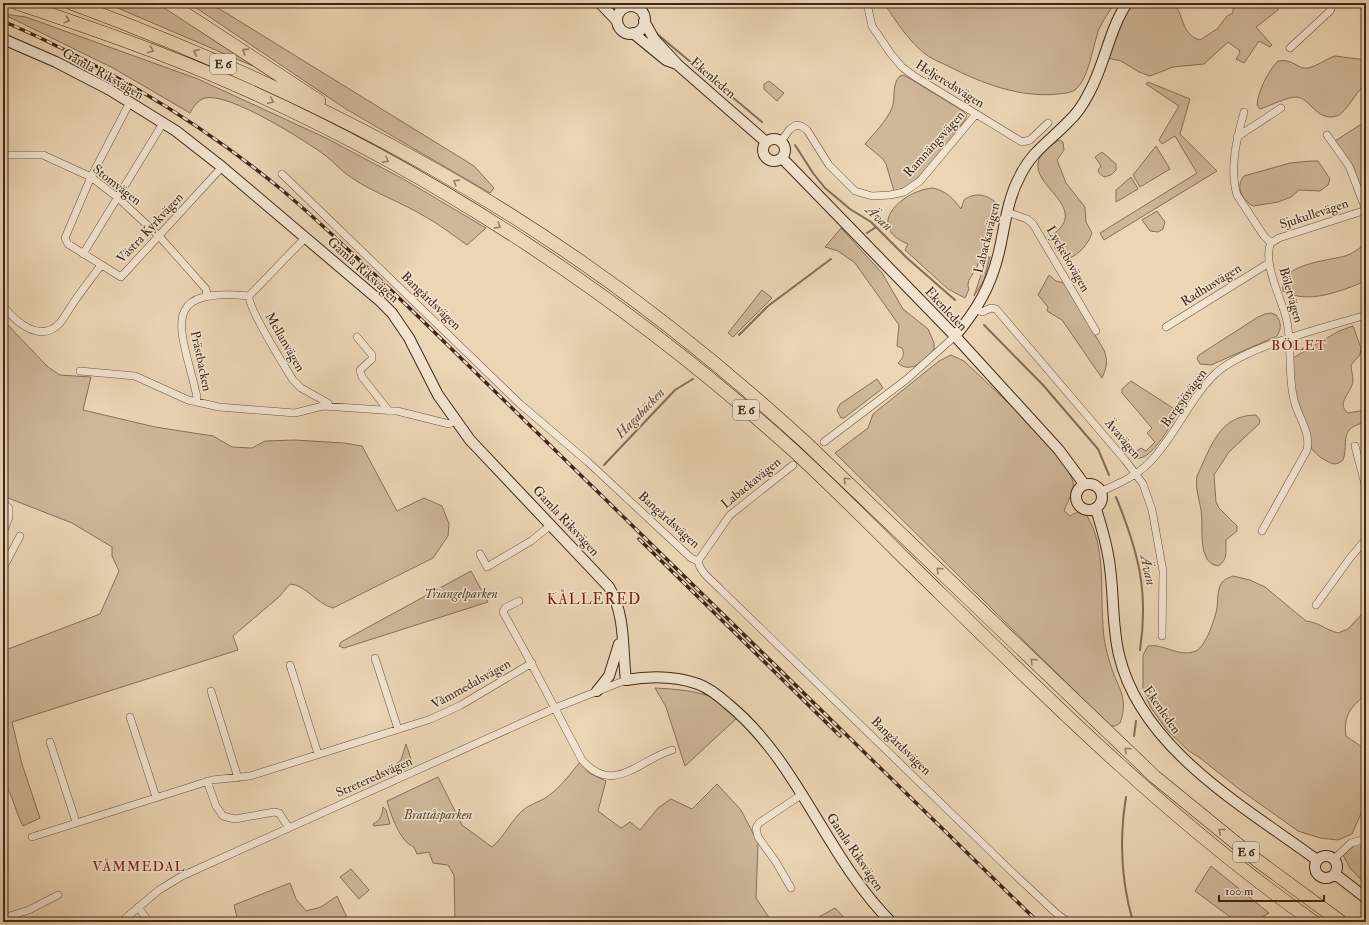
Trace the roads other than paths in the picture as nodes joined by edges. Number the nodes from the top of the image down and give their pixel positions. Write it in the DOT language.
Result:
graph roads {
  1 [pos="17,3"];
  2 [pos="71,3"];
  3 [pos="169,3"];
  4 [pos="600,3"];
  5 [pos="614,3"];
  6 [pos="867,3"];
  7 [pos="1127,3"];
  8 [pos="1333,3"];
  9 [pos="628,6"];
  10 [pos="644,20"];
  11 [pos="617,21"];
  12 [pos="633,34"];
  13 [pos="3,39"];
  14 [pos="1290,48"];
  15 [pos="678,65"];
  16 [pos="130,102"];
  17 [pos="1281,108"];
  18 [pos="1244,112"];
  19 [pos="976,114"];
  20 [pos="162,123"];
  21 [pos="1048,123"];
  22 [pos="1327,134"];
  23 [pos="371,135"];
  24 [pos="1237,137"];
  25 [pos="781,141"];
  26 [pos="766,142"];
  27 [pos="3,155"];
  28 [pos="782,158"];
  29 [pos="222,167"];
  30 [pos="282,174"];
  31 [pos="91,177"];
  32 [pos="117,197"];
  33 [pos="1366,210"];
  34 [pos="1006,212"];
  35 [pos="159,236"];
  36 [pos="306,237"];
  37 [pos="1271,243"];
  38 [pos="83,254"];
  39 [pos="1269,263"];
  40 [pos="101,265"];
  41 [pos="207,295"];
  42 [pos="249,296"];
  43 [pos="3,306"];
  44 [pos="977,310"];
  45 [pos="1366,315"];
  46 [pos="1166,327"];
  47 [pos="1096,331"];
  48 [pos="954,336"];
  49 [pos="357,337"];
  50 [pos="1290,338"];
  51 [pos="80,371"];
  52 [pos="196,402"];
  53 [pos="329,406"];
  54 [pos="389,411"];
  55 [pos="455,421"];
  56 [pos="824,442"];
  57 [pos="1355,446"];
  58 [pos="793,465"];
  59 [pos="1136,474"];
  60 [pos="1084,484"];
  61 [pos="1366,488"];
  62 [pos="1102,491"];
  63 [pos="3,503"];
  64 [pos="1096,509"];
  65 [pos="552,525"];
  66 [pos="4,528"];
  67 [pos="1262,531"];
  68 [pos="20,536"];
  69 [pos="1366,539"];
  70 [pos="480,554"];
  71 [pos="698,561"];
  72 [pos="3,568"];
  73 [pos="519,600"];
  74 [pos="1316,606"];
  75 [pos="622,636"];
  76 [pos="1162,636"];
  77 [pos="375,658"];
  78 [pos="532,664"];
  79 [pos="290,665"];
  80 [pos="626,680"];
  81 [pos="211,691"];
  82 [pos="597,691"];
  83 [pos="555,708"];
  84 [pos="130,716"];
  85 [pos="398,729"];
  86 [pos="50,742"];
  87 [pos="672,750"];
  88 [pos="318,754"];
  89 [pos="238,778"];
  90 [pos="208,781"];
  91 [pos="802,795"];
  92 [pos="156,796"];
  93 [pos="76,822"];
  94 [pos="289,828"];
  95 [pos="32,836"];
  96 [pos="1366,839"];
  97 [pos="1334,859"];
  98 [pos="1317,860"];
  99 [pos="1335,874"];
  100 [pos="790,888"];
  101 [pos="58,895"];
  102 [pos="1366,898"];
  103 [pos="138,907"];
  104 [pos="3,918"];
  105 [pos="121,922"];
  106 [pos="149,922"];
  107 [pos="890,922"];
  108 [pos="1068,922"];
  109 [pos="1314,922"];
  110 [pos="1341,922"];
  1 -- 109 [label="highway, E 6, one-way"];
  23 -- 2 [label="highway, E 6, one-way"];
  23 -- 3 [label="highway, one-way"];
  4 -- 11 [label="street, Ekenleden"];
  5 -- 9 [label="street, Ekenleden"];
  6 -- 19 [label="street, Heljeredsvägen"];
  7 -- 34 [label="street, Labackavägen"];
  8 -- 14 [label="street"];
  9 -- 10 [label="street, Ekenleden"];
  9 -- 11 [label="street"];
  10 -- 12 [label="street"];
  10 -- 15 [label="street, Ekenleden"];
  11 -- 12 [label="street, Ekenleden"];
  12 -- 15 [label="street, Ekenleden"];
  13 -- 16 [label="street, Gamla Riksvägen"];
  15 -- 26 [label="street, Ekenleden"];
  16 -- 20 [label="street, Gamla Riksvägen"];
  16 -- 31 [label="street"];
  17 -- 24 [label="street"];
  18 -- 24 [label="street"];
  19 -- 21 [label="street, Heljeredsvägen"];
  19 -- 25 [label="street, Ramnängsvägen"];
  20 -- 29 [label="street, Gamla Riksvägen"];
  20 -- 32 [label="street"];
  22 -- 33 [label="street"];
  110 -- 23 [label="highway, E 6, one-way"];
  24 -- 37 [label="street"];
  25 -- 26 [label="street"];
  25 -- 28 [label="street"];
  26 -- 28 [label="street"];
  27 -- 31 [label="street, Stomvägen"];
  28 -- 48 [label="street, Ekenleden"];
  29 -- 35 [label="street, Västra Kyrkvägen"];
  29 -- 36 [label="street, Gamla Riksvägen"];
  30 -- 71 [label="street, Bangårdsvägen"];
  31 -- 32 [label="street, Stomvägen"];
  31 -- 38 [label="street"];
  32 -- 35 [label="street, Stomvägen"];
  32 -- 38 [label="street"];
  33 -- 37 [label="street, Sjukullevägen"];
  34 -- 44 [label="street, Labackavägen"];
  34 -- 47 [label="street, Lyckebovägen"];
  35 -- 40 [label="street, Västra Kyrkvägen"];
  35 -- 41 [label="street, Stomvägen"];
  36 -- 42 [label="street"];
  36 -- 55 [label="street, Gamla Riksvägen"];
  37 -- 39 [label="street, Böletvägen"];
  38 -- 40 [label="street"];
  39 -- 46 [label="street, Radhusvägen"];
  39 -- 50 [label="street, Böletvägen"];
  40 -- 43 [label="street, Västra Kyrkvägen"];
  41 -- 42 [label="street, Prästbacken"];
  41 -- 52 [label="street, Prästbacken"];
  42 -- 53 [label="street, Mellanvägen"];
  44 -- 48 [label="street, Labackavägen"];
  44 -- 59 [label="street, Ävavägen"];
  45 -- 50 [label="street, Bergsjövägen"];
  48 -- 56 [label="street, Labackavägen"];
  48 -- 60 [label="street, Ekenleden"];
  49 -- 54 [label="street"];
  50 -- 59 [label="street, Bergsjövägen"];
  50 -- 67 [label="street, Böletvägen"];
  51 -- 52 [label="street"];
  52 -- 53 [label="street"];
  53 -- 54 [label="street"];
  54 -- 55 [label="street"];
  55 -- 65 [label="street, Gamla Riksvägen"];
  57 -- 61 [label="street"];
  58 -- 71 [label="street, Labackavägen"];
  59 -- 62 [label="street, Bergsjövägen"];
  59 -- 76 [label="street, Ävavägen"];
  60 -- 62 [label="street"];
  60 -- 64 [label="street"];
  62 -- 64 [label="street"];
  63 -- 66 [label="street"];
  64 -- 98 [label="street, Ekenleden"];
  65 -- 70 [label="street"];
  65 -- 75 [label="street, Gamla Riksvägen"];
  68 -- 72 [label="street"];
  69 -- 74 [label="street"];
  71 -- 108 [label="street, Bangårdsvägen"];
  73 -- 78 [label="street, Våmmedalsvägen"];
  75 -- 80 [label="street, Gamla Riksvägen"];
  75 -- 82 [label="street, Gamla Riksvägen"];
  77 -- 85 [label="street"];
  78 -- 83 [label="street, Våmmedalsvägen"];
  78 -- 85 [label="street, Våmmedalsvägen"];
  79 -- 88 [label="street"];
  80 -- 82 [label="street, Streteredsvägen"];
  80 -- 91 [label="street, Gamla Riksvägen"];
  81 -- 89 [label="street"];
  82 -- 83 [label="street, Streteredsvägen"];
  83 -- 87 [label="street, Våmmedalsvägen"];
  83 -- 94 [label="street, Streteredsvägen"];
  84 -- 92 [label="street"];
  85 -- 88 [label="street, Våmmedalsvägen"];
  86 -- 93 [label="street"];
  88 -- 89 [label="street, Våmmedalsvägen"];
  89 -- 90 [label="street, Våmmedalsvägen"];
  90 -- 92 [label="street, Våmmedalsvägen"];
  90 -- 94 [label="street"];
  91 -- 100 [label="street"];
  91 -- 107 [label="street, Gamla Riksvägen"];
  92 -- 93 [label="street, Våmmedalsvägen"];
  93 -- 95 [label="street, Våmmedalsvägen"];
  94 -- 103 [label="street, Streteredsvägen"];
  96 -- 97 [label="street"];
  97 -- 98 [label="street"];
  97 -- 99 [label="street"];
  98 -- 99 [label="street"];
  99 -- 102 [label="street"];
  101 -- 104 [label="street"];
  103 -- 105 [label="street, Streteredsvägen"];
  103 -- 106 [label="street"];
}
